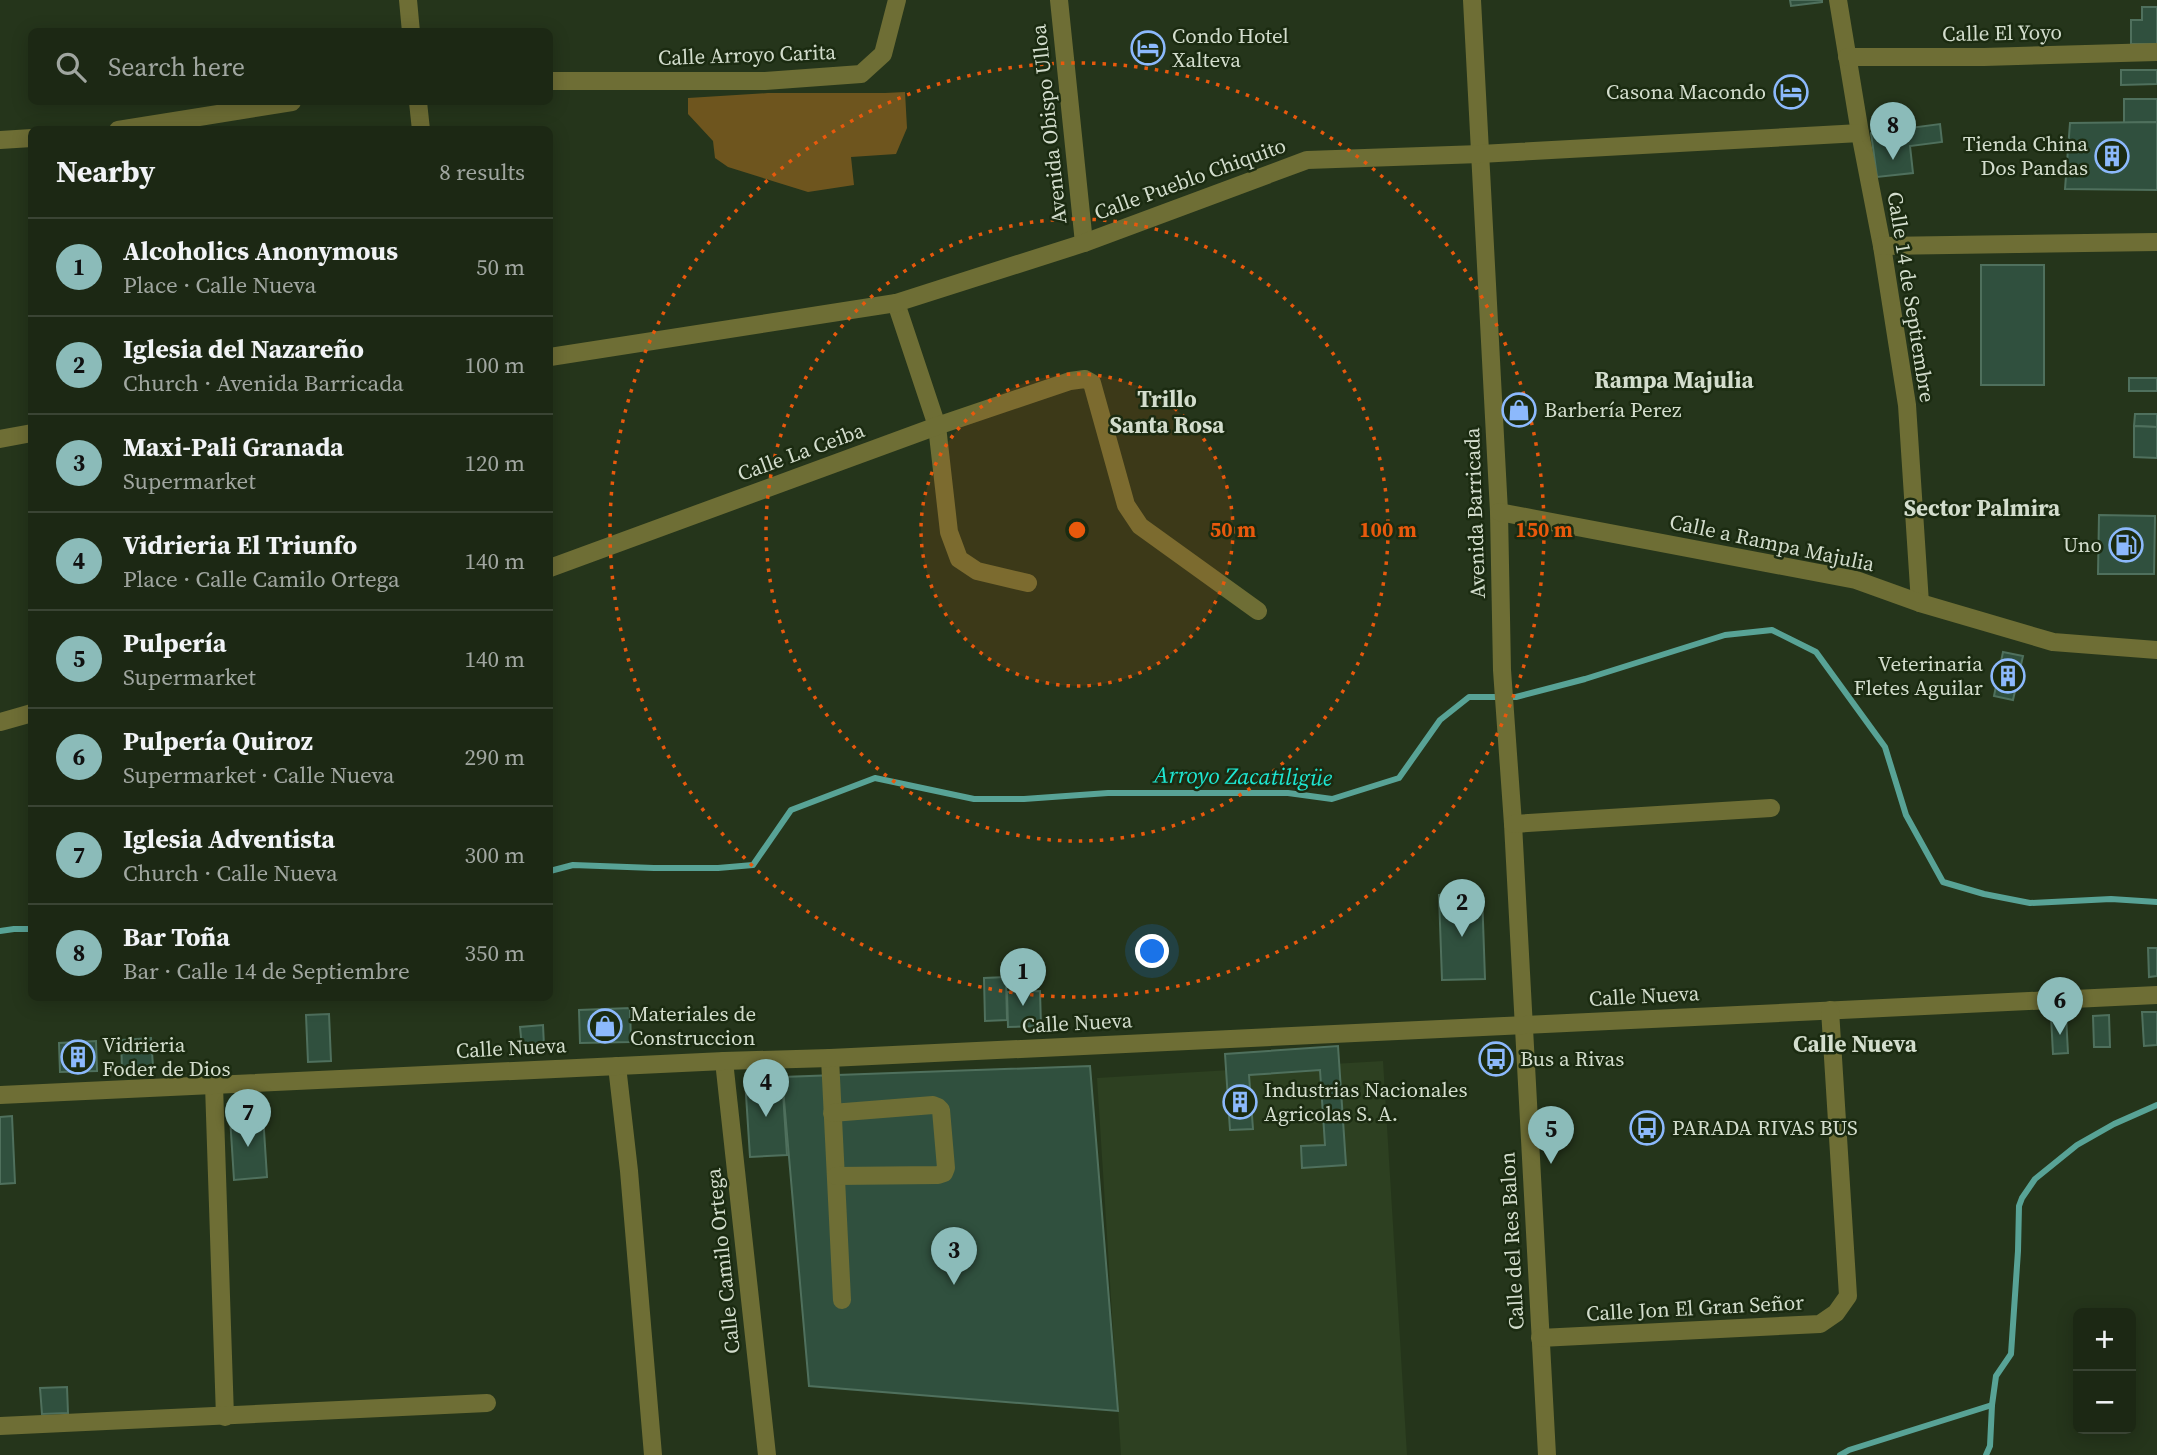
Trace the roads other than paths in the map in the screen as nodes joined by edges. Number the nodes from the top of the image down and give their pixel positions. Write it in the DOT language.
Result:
graph roads {
  1 [pos="408,0"];
  2 [pos="897,0"];
  3 [pos="1059,0"];
  4 [pos="1472,0"];
  5 [pos="1838,0"];
  6 [pos="411,28"];
  7 [pos="2157,52"];
  8 [pos="1847,57"];
  9 [pos="553,81"];
  10 [pos="273,105"];
  11 [pos="418,105"];
  12 [pos="143,126"];
  13 [pos="421,126"];
  14 [pos="1860,133"];
  15 [pos="28,138"];
  16 [pos="0,140"];
  17 [pos="1480,154"];
  18 [pos="2157,242"];
  19 [pos="1084,243"];
  20 [pos="1882,246"];
  21 [pos="897,303"];
  22 [pos="553,357"];
  23 [pos="937,426"];
  24 [pos="28,434"];
  25 [pos="0,439"];
  26 [pos="1499,512"];
  27 [pos="553,567"];
  28 [pos="1028,583"];
  29 [pos="1920,603"];
  30 [pos="1258,611"];
  31 [pos="2157,650"];
  32 [pos="28,714"];
  33 [pos="0,722"];
  34 [pos="1772,807"];
  35 [pos="1513,824"];
  36 [pos="2157,995"];
  37 [pos="1830,1010"];
  38 [pos="1524,1024"];
  39 [pos="830,1058"];
  40 [pos="724,1061"];
  41 [pos="617,1066"];
  42 [pos="214,1085"];
  43 [pos="0,1095"];
  44 [pos="832,1112"];
  45 [pos="836,1175"];
  46 [pos="842,1300"];
  47 [pos="1540,1338"];
  48 [pos="487,1404"];
  49 [pos="225,1416"];
  50 [pos="0,1426"];
  51 [pos="653,1455"];
  52 [pos="767,1455"];
  53 [pos="1547,1455"];
  1 -- 6 [label="street"];
  2 -- 9 [label="street, Calle Arroyo Carita"];
  3 -- 19 [label="street, Avenida Obispo Ulloa"];
  4 -- 17 [label="street, Avenida Barricada"];
  5 -- 8 [label="street, Calle 14 de Septiembre"];
  7 -- 8 [label="street, Calle El Yoyo"];
  8 -- 14 [label="street, Calle 14 de Septiembre"];
  10 -- 12 [label="street"];
  11 -- 13 [label="street"];
  14 -- 17 [label="street, Calle Pueblo Chiquito"];
  14 -- 20 [label="street, Calle 14 de Septiembre"];
  15 -- 16 [label="street"];
  17 -- 19 [label="street, Calle Pueblo Chiquito"];
  17 -- 26 [label="street, Avenida Barricada"];
  18 -- 20 [label="street"];
  19 -- 21 [label="street, Calle Pueblo Chiquito"];
  20 -- 29 [label="street, Calle 14 de Septiembre"];
  21 -- 22 [label="street, Calle Pueblo Chiquito"];
  21 -- 23 [label="street"];
  23 -- 27 [label="street, Calle La Ceiba"];
  23 -- 28 [label="street"];
  23 -- 30 [label="street, Calle La Ceiba"];
  24 -- 25 [label="street"];
  26 -- 29 [label="street, Calle a Rampa Majulia"];
  26 -- 35 [label="street, Avenida Barricada"];
  29 -- 31 [label="street, Calle a Rampa Majulia"];
  32 -- 33 [label="street"];
  34 -- 35 [label="street"];
  35 -- 38 [label="street, Avenida Barricada"];
  36 -- 37 [label="street, Calle Nueva"];
  37 -- 38 [label="street, Calle Nueva"];
  37 -- 47 [label="street, Calle Jon El Gran Señor"];
  38 -- 39 [label="street, Calle Nueva"];
  38 -- 47 [label="street, Calle del Res Balon"];
  39 -- 40 [label="street, Calle Nueva"];
  39 -- 44 [label="street"];
  40 -- 41 [label="street, Calle Nueva"];
  40 -- 52 [label="street, Calle Camilo Ortega"];
  41 -- 42 [label="street, Calle Nueva"];
  41 -- 51 [label="street"];
  42 -- 43 [label="street, Calle Nueva"];
  42 -- 49 [label="street"];
  44 -- 45 [label="street"];
  44 -- 45 [label="street"];
  45 -- 46 [label="street"];
  47 -- 53 [label="street, Calle del Res Balon"];
  48 -- 49 [label="street"];
  49 -- 50 [label="street"];
}
